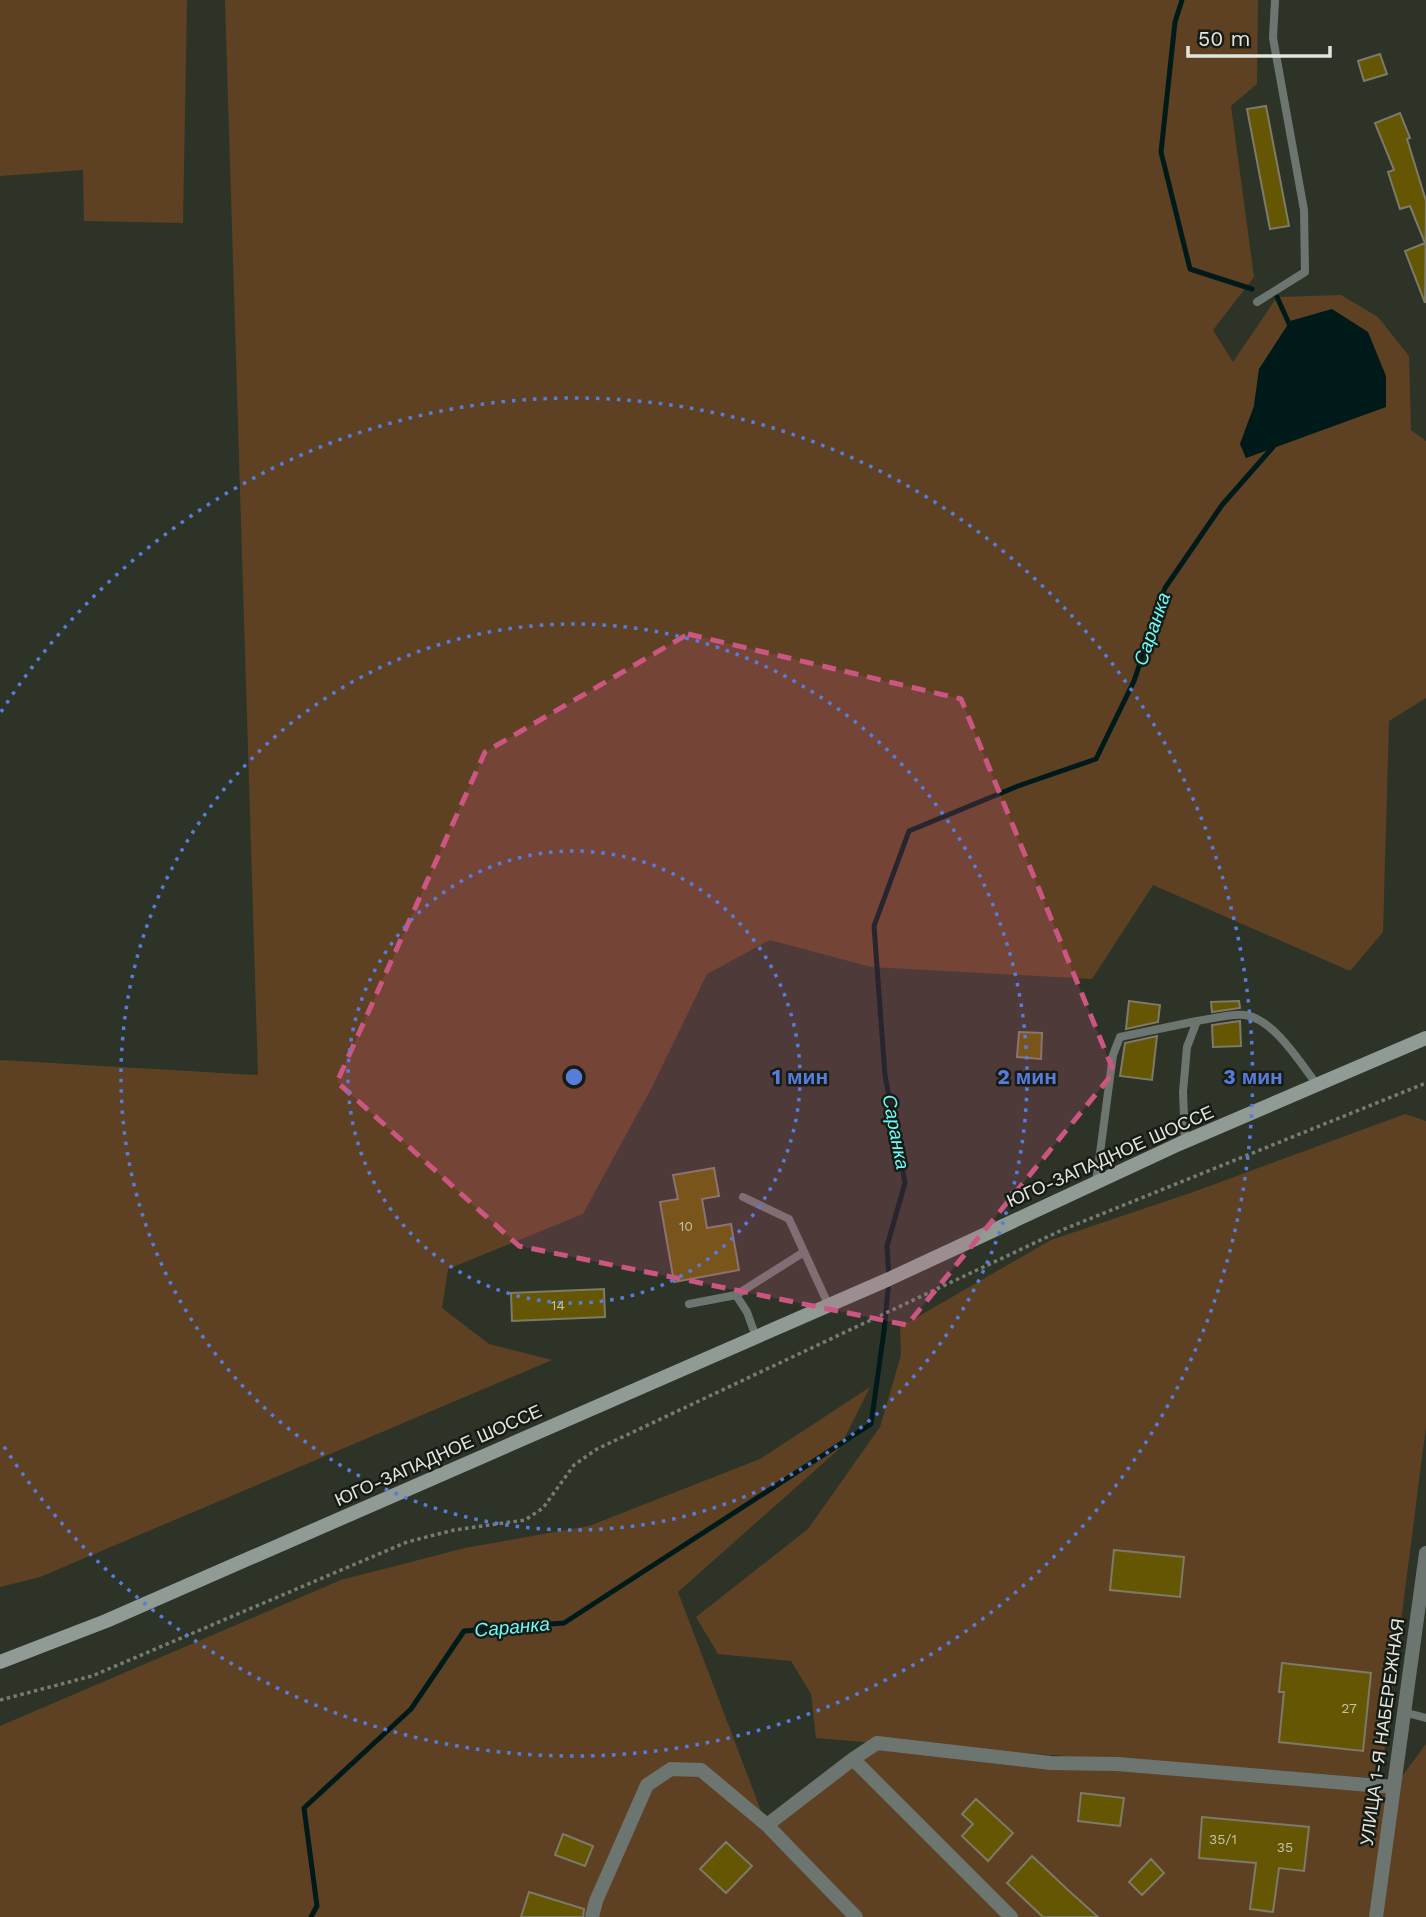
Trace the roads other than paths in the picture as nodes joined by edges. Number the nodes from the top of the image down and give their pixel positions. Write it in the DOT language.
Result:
graph roads {
  1 [pos="1275,0"];
  2 [pos="1257,302"];
  3 [pos="1197,1021"];
  4 [pos="1426,1038"];
  5 [pos="1318,1086"];
  6 [pos="1185,1141"];
  7 [pos="1096,1183"];
  8 [pos="743,1197"];
  9 [pos="804,1252"];
  10 [pos="736,1295"];
  11 [pos="689,1304"];
  12 [pos="829,1306"];
  13 [pos="756,1337"];
  14 [pos="1426,1553"];
  15 [pos="0,1662"];
  16 [pos="1403,1712"];
  17 [pos="1426,1718"];
  18 [pos="852,1759"];
  19 [pos="1394,1787"];
  20 [pos="767,1825"];
  21 [pos="592,1917"];
  22 [pos="856,1917"];
  23 [pos="1011,1917"];
  24 [pos="1376,1917"];
  1 -- 2 [label="lane"];
  3 -- 5 [label="lane"];
  3 -- 6 [label="lane"];
  3 -- 7 [label="lane"];
  4 -- 5 [label="main road, ЮГО-ЗАПАДНОЕ ШОССЕ"];
  5 -- 6 [label="main road, ЮГО-ЗАПАДНОЕ ШОССЕ"];
  6 -- 7 [label="main road, ЮГО-ЗАПАДНОЕ ШОССЕ"];
  7 -- 12 [label="main road, ЮГО-ЗАПАДНОЕ ШОССЕ"];
  8 -- 9 [label="lane"];
  9 -- 10 [label="lane"];
  9 -- 12 [label="lane"];
  10 -- 11 [label="lane"];
  10 -- 13 [label="lane"];
  12 -- 13 [label="main road, ЮГО-ЗАПАДНОЕ ШОССЕ"];
  13 -- 15 [label="main road, ЮГО-ЗАПАДНОЕ ШОССЕ"];
  14 -- 16 [label="street, УЛИЦА 1-Я НАБЕРЕЖНАЯ"];
  16 -- 17 [label="lane"];
  16 -- 19 [label="street, УЛИЦА 1-Я НАБЕРЕЖНАЯ"];
  18 -- 19 [label="street"];
  18 -- 20 [label="street"];
  18 -- 23 [label="street"];
  19 -- 24 [label="street, УЛИЦА 1-Я НАБЕРЕЖНАЯ"];
  20 -- 21 [label="street"];
  20 -- 22 [label="street"];
}
